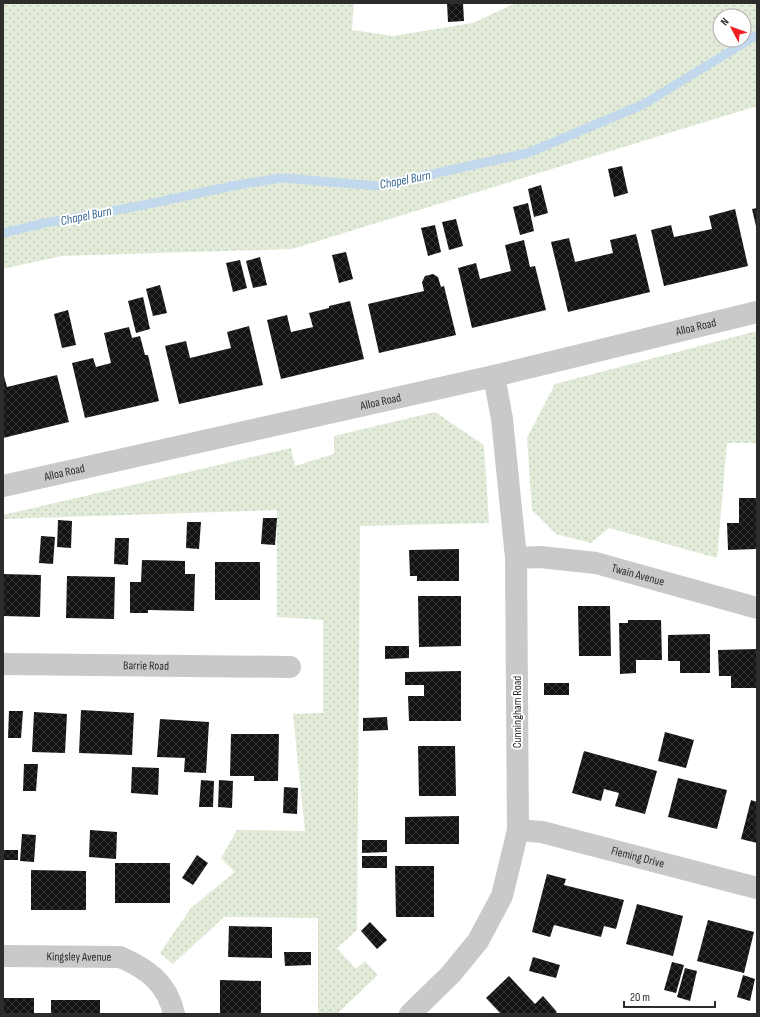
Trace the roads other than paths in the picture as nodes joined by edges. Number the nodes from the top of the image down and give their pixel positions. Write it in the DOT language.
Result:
graph roads {
  1 [pos="757,312"];
  2 [pos="494,376"];
  3 [pos="3,486"];
  4 [pos="516,558"];
  5 [pos="757,608"];
  6 [pos="3,664"];
  7 [pos="290,667"];
  8 [pos="518,830"];
  9 [pos="757,888"];
  10 [pos="3,956"];
  11 [pos="174,1014"];
  12 [pos="410,1014"];
  1 -- 2 [label="street, Alloa Road"];
  2 -- 3 [label="street, Alloa Road"];
  2 -- 4 [label="street, Cunningham Road"];
  4 -- 5 [label="street, Twain Avenue"];
  4 -- 8 [label="street, Cunningham Road"];
  6 -- 7 [label="street, Barrie Road"];
  8 -- 9 [label="street, Fleming Drive"];
  8 -- 12 [label="street, Cunningham Road"];
  10 -- 11 [label="street, Kingsley Avenue"];
}
